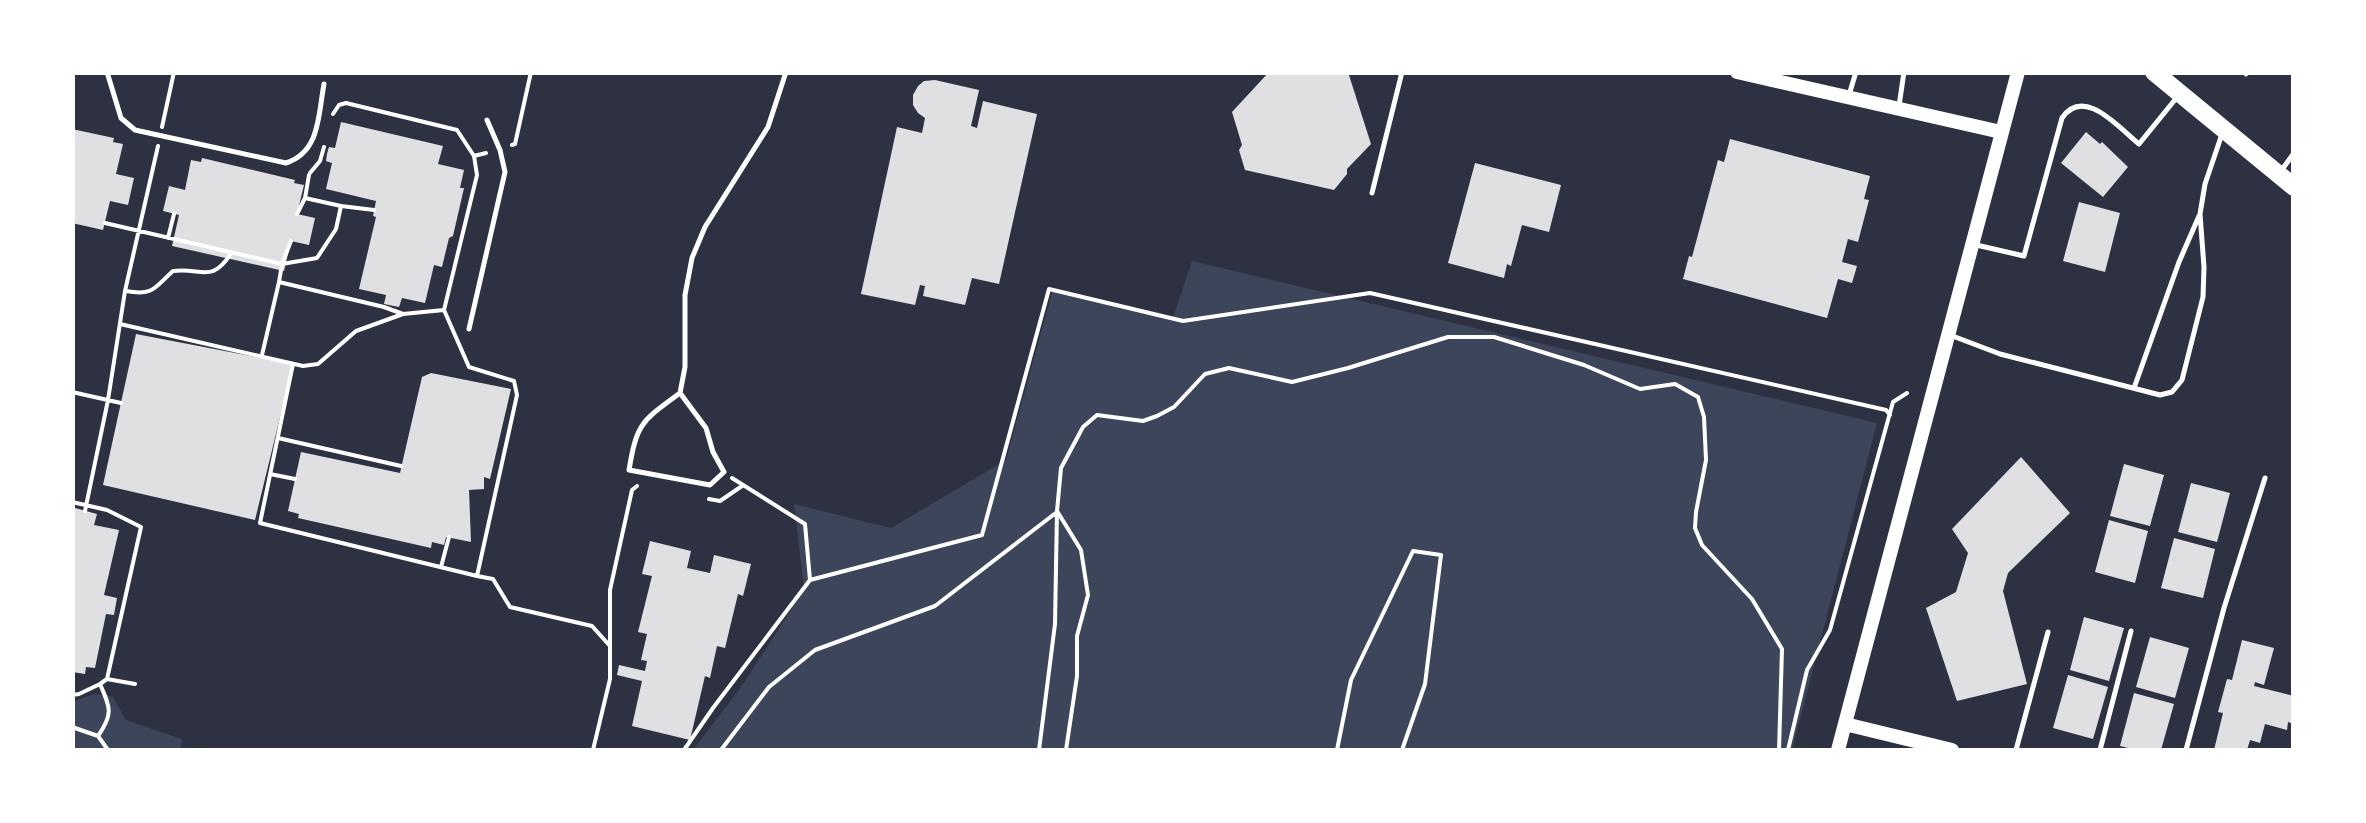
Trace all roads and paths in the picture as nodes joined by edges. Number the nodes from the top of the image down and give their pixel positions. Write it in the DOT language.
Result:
graph roads {
  1 [pos="106,72"];
  2 [pos="174,72"];
  3 [pos="530,72"];
  4 [pos="786,72"];
  5 [pos="1402,72"];
  6 [pos="1856,72"];
  7 [pos="1904,72"];
  8 [pos="2018,72"];
  9 [pos="1739,73"];
  10 [pos="2158,74"];
  11 [pos="324,84"];
  12 [pos="2180,94"];
  13 [pos="1848,98"];
  14 [pos="1898,109"];
  15 [pos="487,120"];
  16 [pos="332,121"];
  17 [pos="2224,130"];
  18 [pos="2001,132"];
  19 [pos="160,136"];
  20 [pos="326,142"];
  21 [pos="508,147"];
  22 [pos="489,153"];
  23 [pos="2294,153"];
  24 [pos="474,156"];
  25 [pos="2286,181"];
  26 [pos="1372,194"];
  27 [pos="305,198"];
  28 [pos="341,206"];
  29 [pos="459,208"];
  30 [pos="374,210"];
  31 [pos="468,210"];
  32 [pos="174,214"];
  33 [pos="297,214"];
  34 [pos="2200,214"];
  35 [pos="105,223"];
  36 [pos="139,232"];
  37 [pos="168,238"];
  38 [pos="291,240"];
  39 [pos="1971,244"];
  40 [pos="232,252"];
  41 [pos="282,264"];
  42 [pos="279,282"];
  43 [pos="125,291"];
  44 [pos="444,310"];
  45 [pos="403,314"];
  46 [pos="120,324"];
  47 [pos="468,329"];
  48 [pos="1948,334"];
  49 [pos="262,357"];
  50 [pos="293,364"];
  51 [pos="2134,388"];
  52 [pos="72,392"];
  53 [pos="680,393"];
  54 [pos="1907,393"];
  55 [pos="108,400"];
  56 [pos="121,403"];
  57 [pos="1890,415"];
  58 [pos="278,438"];
  59 [pos="401,466"];
  60 [pos="724,472"];
  61 [pos="270,474"];
  62 [pos="2265,478"];
  63 [pos="295,480"];
  64 [pos="638,484"];
  65 [pos="742,486"];
  66 [pos="704,498"];
  67 [pos="72,502"];
  68 [pos="86,508"];
  69 [pos="1057,511"];
  70 [pos="448,537"];
  71 [pos="441,567"];
  72 [pos="477,576"];
  73 [pos="810,580"];
  74 [pos="116,606"];
  75 [pos="122,608"];
  76 [pos="2132,631"];
  77 [pos="2048,632"];
  78 [pos="610,646"];
  79 [pos="107,679"];
  80 [pos="100,684"];
  81 [pos="135,684"];
  82 [pos="72,695"];
  83 [pos="1845,724"];
  84 [pos="72,728"];
  85 [pos="98,736"];
  86 [pos="108,750"];
  87 [pos="594,750"];
  88 [pos="684,750"];
  89 [pos="721,750"];
  90 [pos="1039,750"];
  91 [pos="1066,750"];
  92 [pos="1337,750"];
  93 [pos="1402,750"];
  94 [pos="1778,750"];
  95 [pos="1788,750"];
  96 [pos="1838,750"];
  97 [pos="1952,750"];
  98 [pos="2016,750"];
  99 [pos="2100,750"];
  100 [pos="2186,750"];
  1 -- 19 [label="lane"];
  2 -- 19 [label="path"];
  3 -- 21 [label="path"];
  4 -- 53 [label="lane"];
  5 -- 26 [label="lane"];
  6 -- 13 [label="lane"];
  7 -- 14 [label="lane"];
  8 -- 18 [label="street"];
  9 -- 13 [label="street"];
  10 -- 12 [label="highway"];
  11 -- 19 [label="lane"];
  12 -- 17 [label="highway"];
  12 -- 39 [label="lane"];
  13 -- 14 [label="street"];
  14 -- 18 [label="street"];
  15 -- 47 [label="lane"];
  16 -- 24 [label="path"];
  17 -- 25 [label="highway"];
  17 -- 34 [label="lane"];
  18 -- 39 [label="street"];
  19 -- 36 [label="path"];
  20 -- 27 [label="path"];
  22 -- 24 [label="path"];
  23 -- 25 [label="lane"];
  24 -- 31 [label="path"];
  27 -- 28 [label="path"];
  27 -- 33 [label="path"];
  28 -- 30 [label="path"];
  28 -- 41 [label="path"];
  29 -- 31 [label="path"];
  31 -- 44 [label="path"];
  32 -- 37 [label="path"];
  34 -- 51 [label="lane"];
  34 -- 51 [label="lane"];
  35 -- 36 [label="path"];
  36 -- 37 [label="path"];
  36 -- 43 [label="path"];
  37 -- 40 [label="path"];
  38 -- 41 [label="path"];
  39 -- 48 [label="street"];
  40 -- 41 [label="path"];
  40 -- 43 [label="path"];
  41 -- 42 [label="path"];
  42 -- 45 [label="path"];
  42 -- 49 [label="path"];
  43 -- 46 [label="path"];
  44 -- 45 [label="path"];
  44 -- 72 [label="path"];
  45 -- 50 [label="path"];
  46 -- 49 [label="path"];
  46 -- 55 [label="path"];
  48 -- 51 [label="lane"];
  48 -- 83 [label="street"];
  49 -- 50 [label="path"];
  50 -- 58 [label="path"];
  52 -- 55 [label="path"];
  53 -- 60 [label="lane"];
  53 -- 60 [label="lane"];
  54 -- 57 [label="path"];
  55 -- 56 [label="path"];
  55 -- 68 [label="path"];
  57 -- 73 [label="path"];
  57 -- 95 [label="path"];
  58 -- 59 [label="path"];
  58 -- 61 [label="path"];
  60 -- 65 [label="path"];
  61 -- 63 [label="path"];
  61 -- 71 [label="path"];
  62 -- 100 [label="lane"];
  64 -- 78 [label="path"];
  65 -- 66 [label="path"];
  65 -- 73 [label="path"];
  67 -- 68 [label="path"];
  68 -- 75 [label="path"];
  69 -- 89 [label="path"];
  69 -- 90 [label="path"];
  69 -- 91 [label="path"];
  69 -- 94 [label="path"];
  70 -- 71 [label="path"];
  71 -- 72 [label="path"];
  72 -- 78 [label="path"];
  73 -- 88 [label="path"];
  74 -- 75 [label="path"];
  75 -- 79 [label="path"];
  76 -- 99 [label="lane"];
  77 -- 98 [label="lane"];
  78 -- 87 [label="path"];
  79 -- 80 [label="path"];
  79 -- 81 [label="path"];
  80 -- 82 [label="path"];
  80 -- 85 [label="path"];
  83 -- 96 [label="street"];
  83 -- 97 [label="street"];
  84 -- 85 [label="path"];
  85 -- 86 [label="path"];
  92 -- 93 [label="path"];
}
